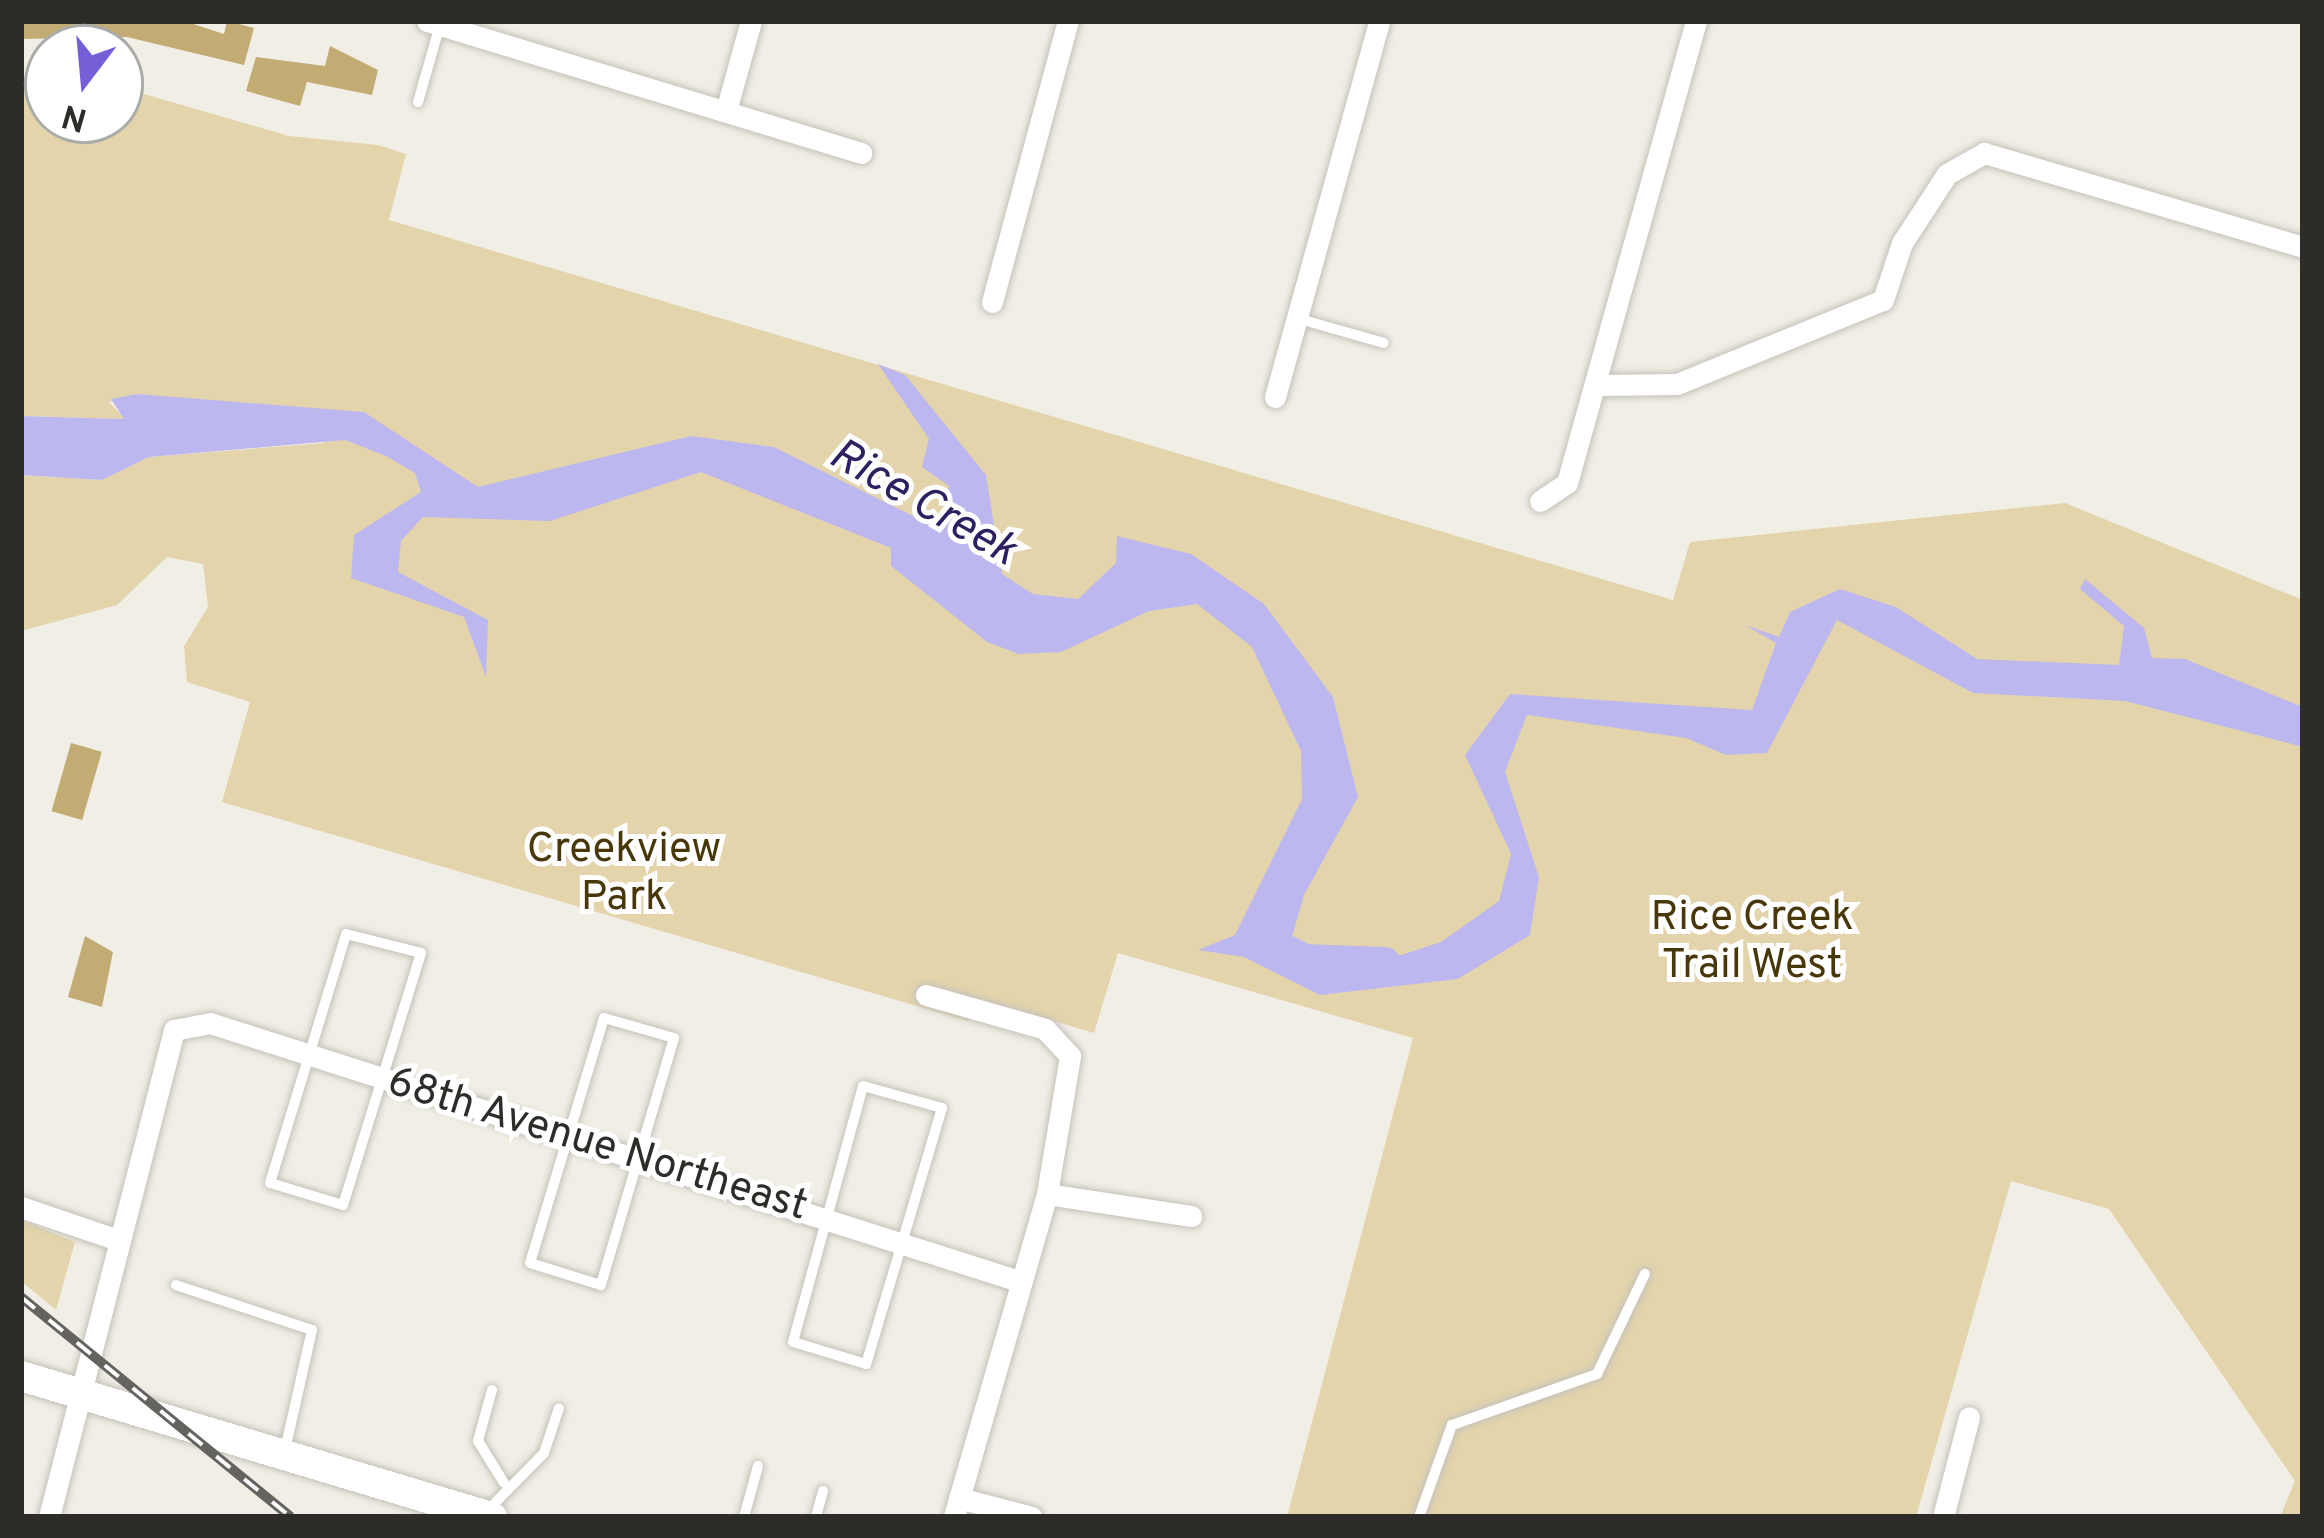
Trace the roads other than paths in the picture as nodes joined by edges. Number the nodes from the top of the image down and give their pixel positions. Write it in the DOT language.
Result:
graph roads {
  1 [pos="751,21"];
  2 [pos="1068,21"];
  3 [pos="1379,21"];
  4 [pos="1696,21"];
  5 [pos="436,22"];
  6 [pos="418,102"];
  7 [pos="726,111"];
  8 [pos="861,153"];
  9 [pos="2303,247"];
  10 [pos="992,302"];
  11 [pos="1296,318"];
  12 [pos="1384,343"];
  13 [pos="1597,385"];
  14 [pos="1275,398"];
  15 [pos="1540,501"];
  16 [pos="926,995"];
  17 [pos="309,1058"];
  18 [pos="382,1079"];
  19 [pos="571,1139"];
  20 [pos="639,1160"];
  21 [pos="1047,1194"];
  22 [pos="21,1207"];
  23 [pos="1191,1216"];
  24 [pos="834,1218"];
  25 [pos="115,1239"];
  26 [pos="903,1241"];
  27 [pos="1645,1274"];
  28 [pos="1019,1281"];
  29 [pos="176,1285"];
  30 [pos="21,1376"];
  31 [pos="68,1390"];
  32 [pos="492,1390"];
  33 [pos="559,1408"];
  34 [pos="1969,1417"];
  35 [pos="284,1453"];
  36 [pos="758,1466"];
  37 [pos="504,1483"];
  38 [pos="824,1491"];
  39 [pos="957,1508"];
  40 [pos="488,1516"];
  41 [pos="49,1517"];
  42 [pos="744,1517"];
  43 [pos="816,1517"];
  44 [pos="1032,1517"];
  45 [pos="1419,1517"];
  46 [pos="1943,1517"];
  1 -- 7 [label="street"];
  2 -- 10 [label="street"];
  3 -- 11 [label="street"];
  4 -- 13 [label="street"];
  5 -- 6 [label="lane"];
  5 -- 7 [label="street"];
  7 -- 8 [label="street"];
  9 -- 13 [label="street"];
  11 -- 12 [label="lane"];
  11 -- 14 [label="street"];
  13 -- 15 [label="street"];
  16 -- 21 [label="street"];
  17 -- 18 [label="street, 68th Avenue Northeast"];
  17 -- 18 [label="lane"];
  17 -- 18 [label="lane"];
  17 -- 25 [label="street, 68th Avenue Northeast"];
  18 -- 19 [label="street, 68th Avenue Northeast"];
  19 -- 20 [label="street, 68th Avenue Northeast"];
  19 -- 20 [label="lane"];
  19 -- 20 [label="lane"];
  20 -- 24 [label="street, 68th Avenue Northeast"];
  21 -- 23 [label="street"];
  21 -- 28 [label="street"];
  22 -- 25 [label="street"];
  24 -- 26 [label="street, 68th Avenue Northeast"];
  24 -- 26 [label="lane"];
  24 -- 26 [label="lane"];
  25 -- 31 [label="street"];
  26 -- 28 [label="street, 68th Avenue Northeast"];
  27 -- 45 [label="lane"];
  28 -- 39 [label="street"];
  29 -- 35 [label="lane"];
  30 -- 31 [label="street"];
  31 -- 35 [label="street"];
  31 -- 41 [label="street"];
  32 -- 37 [label="lane"];
  33 -- 37 [label="lane"];
  34 -- 46 [label="street"];
  35 -- 40 [label="street"];
  36 -- 42 [label="lane"];
  37 -- 40 [label="lane"];
  38 -- 43 [label="lane"];
  39 -- 44 [label="street"];
}
